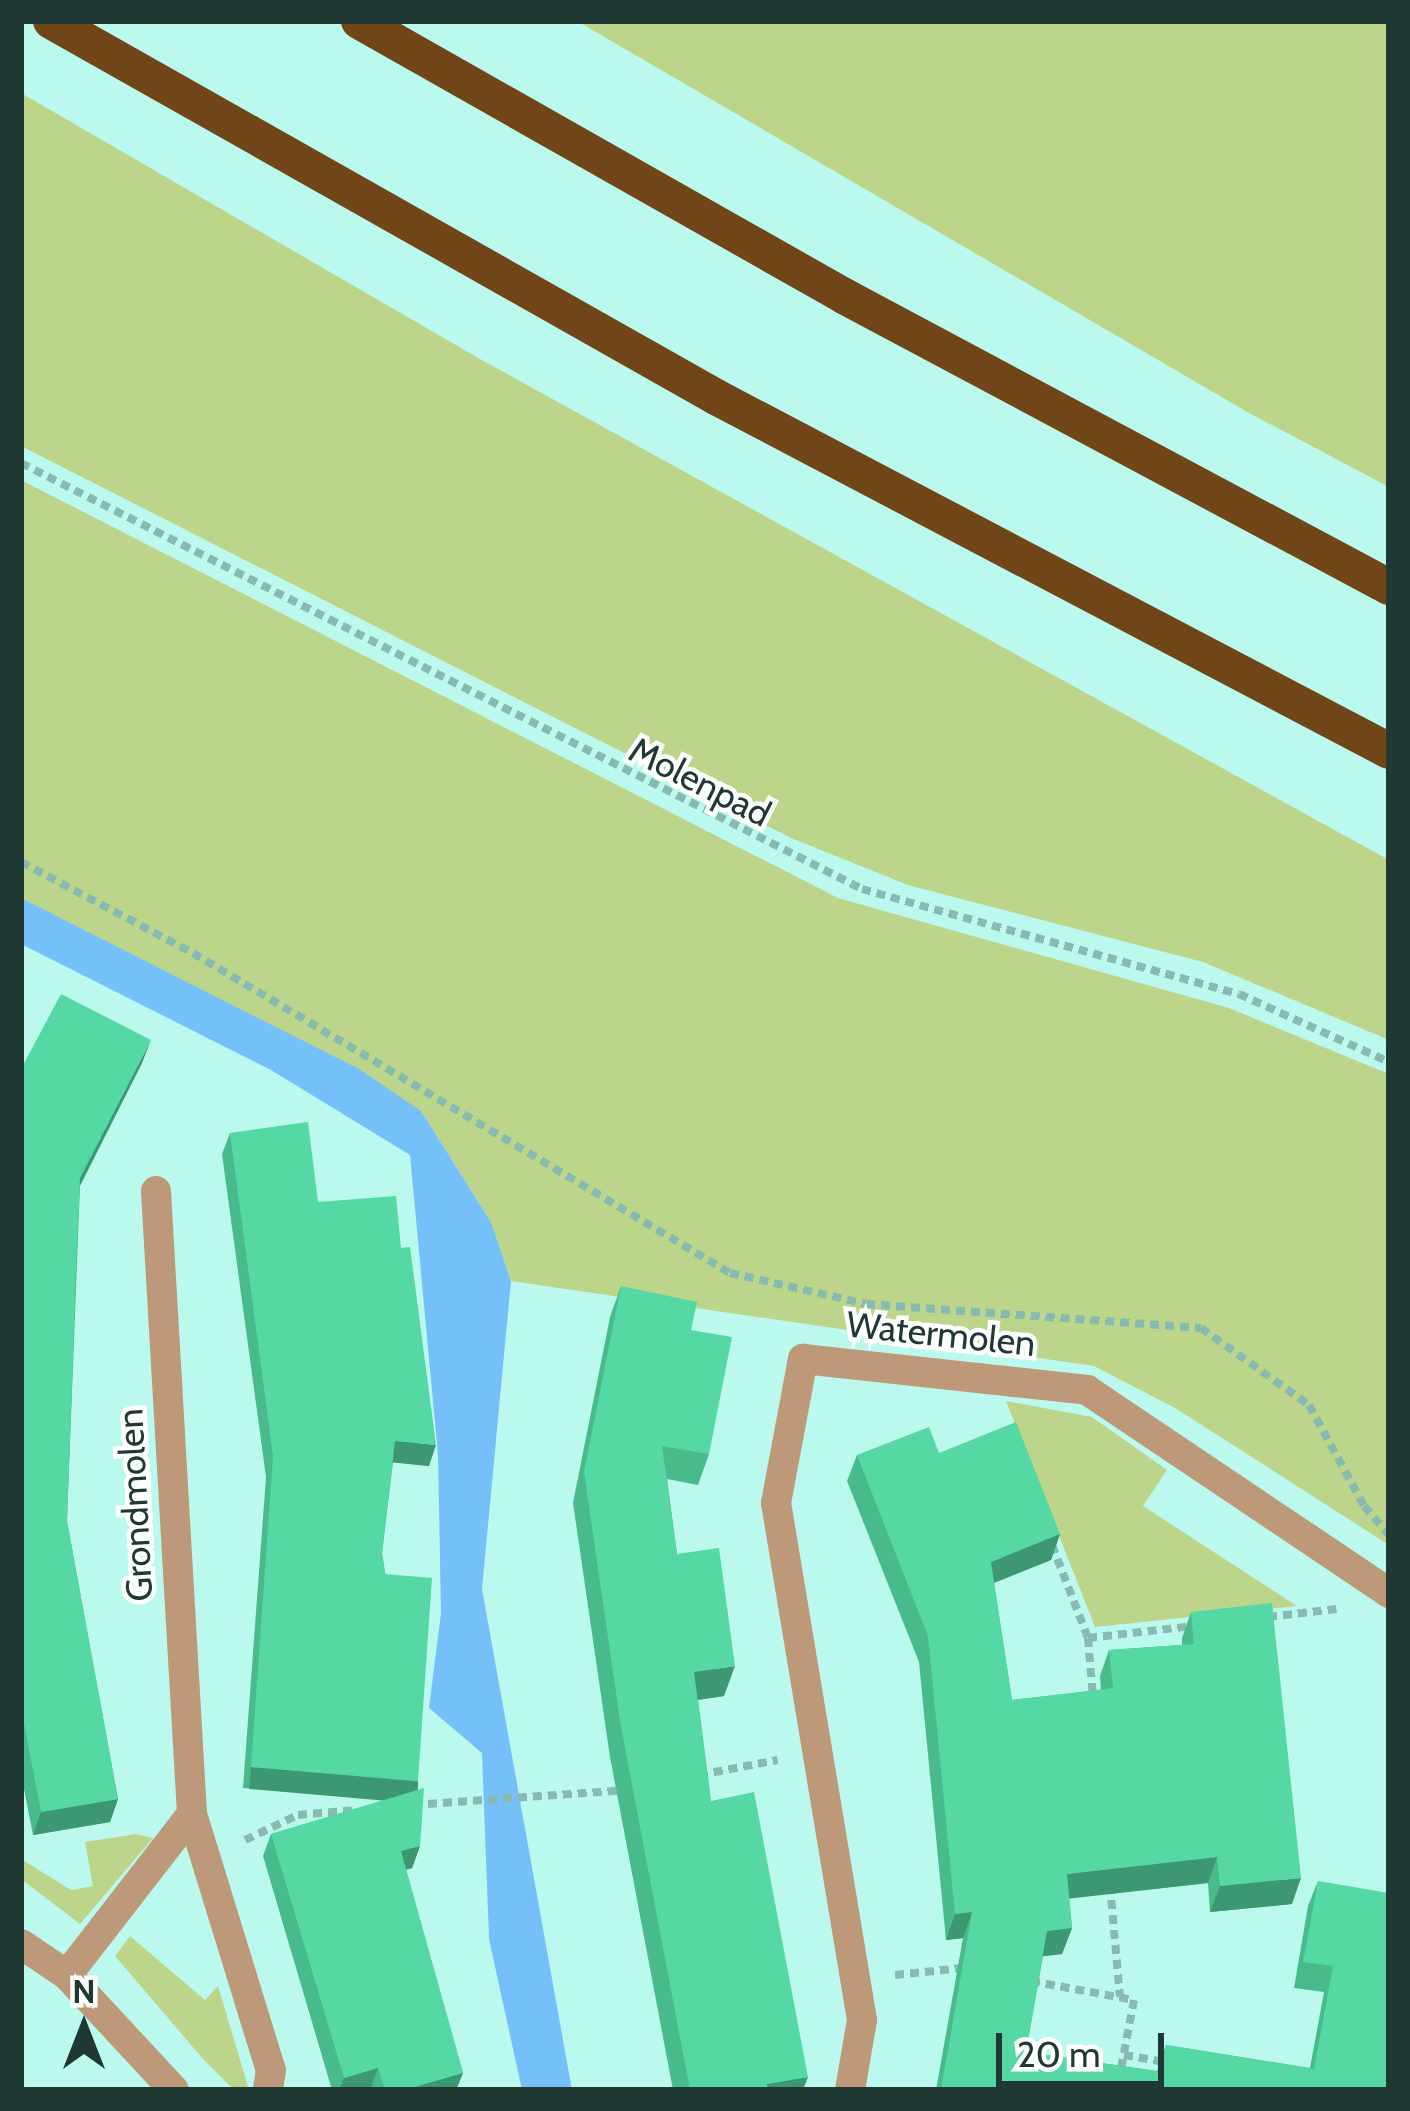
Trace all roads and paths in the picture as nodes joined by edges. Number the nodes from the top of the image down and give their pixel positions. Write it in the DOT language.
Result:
graph roads {
  1 [pos="51,21"];
  2 [pos="359,21"];
  3 [pos="21,463"];
  4 [pos="1389,587"];
  5 [pos="1389,751"];
  6 [pos="21,862"];
  7 [pos="1389,1062"];
  8 [pos="156,1191"];
  9 [pos="1046,1529"];
  10 [pos="1389,1535"];
  11 [pos="1389,1593"];
  12 [pos="1343,1609"];
  13 [pos="1250,1619"];
  14 [pos="1204,1624"];
  15 [pos="1088,1638"];
  16 [pos="1094,1705"];
  17 [pos="814,1753"];
  18 [pos="688,1777"];
  19 [pos="646,1786"];
  20 [pos="409,1806"];
  21 [pos="364,1809"];
  22 [pos="192,1814"];
  23 [pos="206,1858"];
  24 [pos="1108,1862"];
  25 [pos="21,1944"];
  26 [pos="987,1972"];
  27 [pos="67,1975"];
  28 [pos="1009,1976"];
  29 [pos="856,1984"];
  30 [pos="1120,1997"];
  31 [pos="1124,2055"];
  32 [pos="1189,2066"];
  33 [pos="175,2090"];
  34 [pos="268,2090"];
  35 [pos="850,2090"];
  36 [pos="1118,2090"];
  1 -- 5 [label="highway"];
  2 -- 4 [label="highway"];
  3 -- 7 [label="path, Molenpad"];
  6 -- 10 [label="path"];
  8 -- 22 [label="street, Grondmolen"];
  9 -- 15 [label="path"];
  11 -- 17 [label="street, Watermolen"];
  12 -- 13 [label="path"];
  14 -- 15 [label="path"];
  15 -- 16 [label="path"];
  17 -- 18 [label="path"];
  17 -- 29 [label="street, Watermolen"];
  19 -- 20 [label="path"];
  21 -- 23 [label="path"];
  22 -- 23 [label="street, Grondmolen"];
  22 -- 27 [label="street"];
  23 -- 34 [label="street, Grondmolen"];
  24 -- 30 [label="path"];
  25 -- 27 [label="street"];
  26 -- 29 [label="path"];
  27 -- 33 [label="street"];
  28 -- 30 [label="path"];
  29 -- 35 [label="street, Watermolen"];
  30 -- 31 [label="path"];
  31 -- 32 [label="path"];
  31 -- 36 [label="path"];
}
